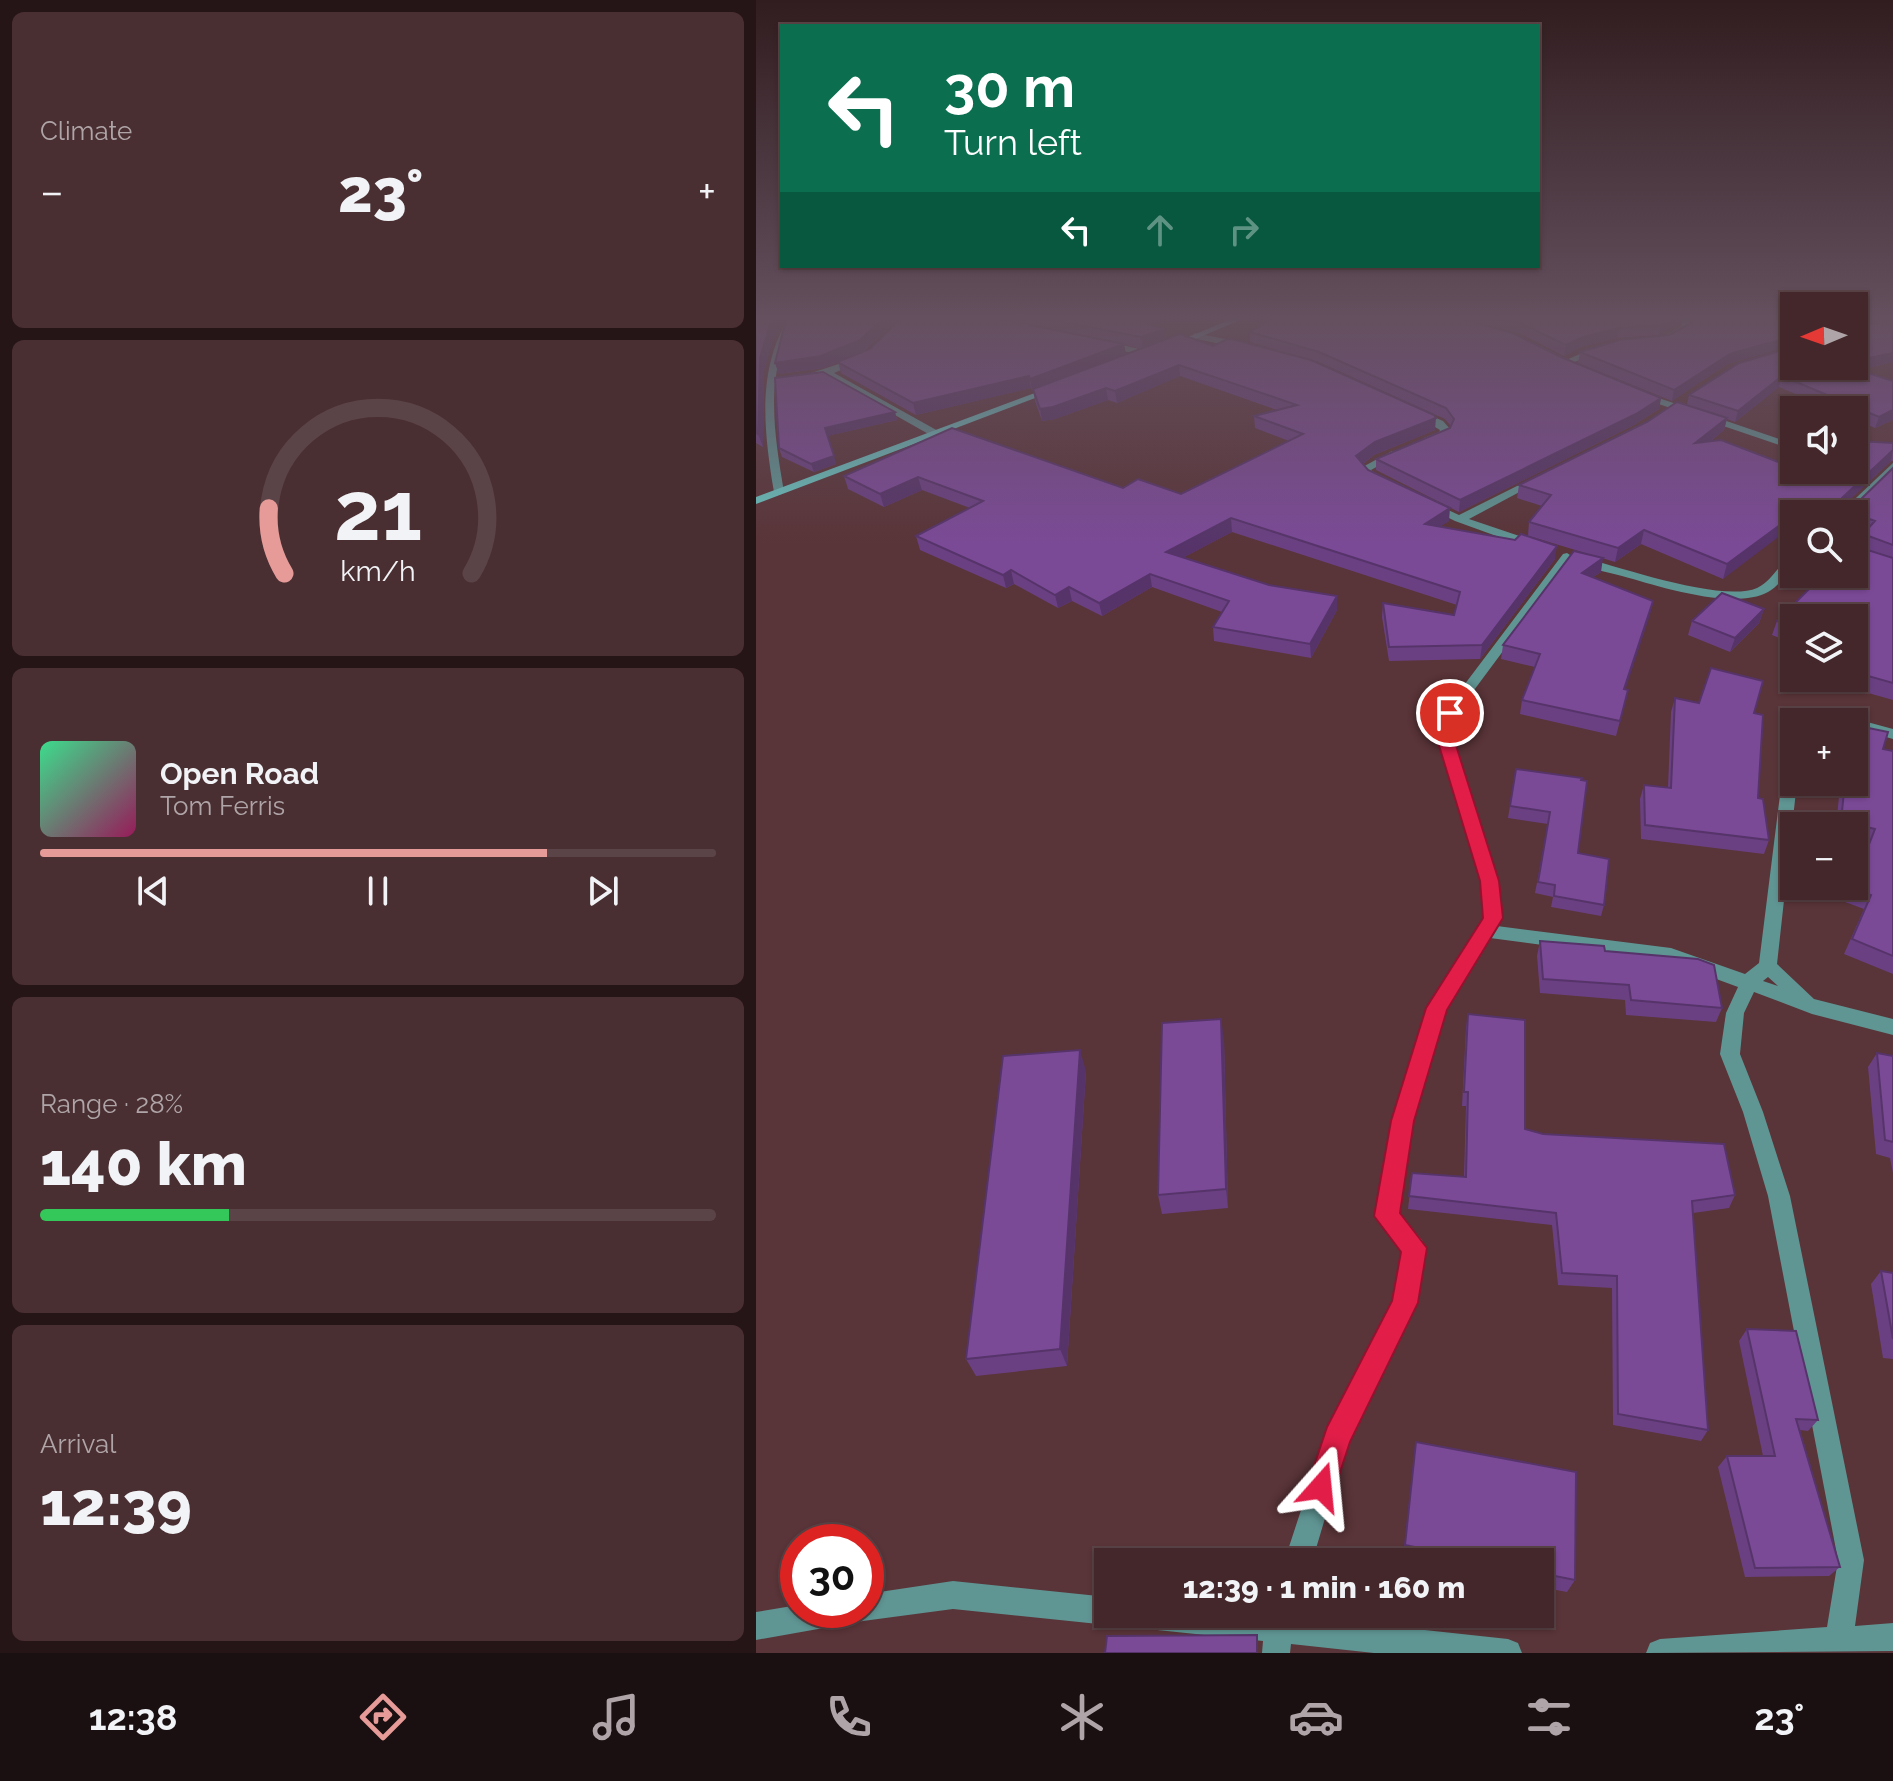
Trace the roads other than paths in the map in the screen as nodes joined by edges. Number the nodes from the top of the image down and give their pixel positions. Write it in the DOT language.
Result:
graph roads {
  1 [pos="769,393"];
  2 [pos="863,393"];
  3 [pos="1045,393"];
  4 [pos="1635,393"];
  5 [pos="1685,400"];
  6 [pos="1673,408"];
  7 [pos="1411,410"];
  8 [pos="1661,415"];
  9 [pos="936,434"];
  10 [pos="1780,442"];
  11 [pos="1418,444"];
  12 [pos="1405,449"];
  13 [pos="1893,466"];
  14 [pos="1542,478"];
  15 [pos="1387,485"];
  16 [pos="779,492"];
  17 [pos="1416,498"];
  18 [pos="1859,500"];
  19 [pos="756,501"];
  20 [pos="1459,519"];
  21 [pos="1567,557"];
  22 [pos="1780,573"];
  23 [pos="1868,727"];
  24 [pos="1893,734"];
  25 [pos="1787,796"];
  26 [pos="1485,931"];
  27 [pos="1768,966"];
  28 [pos="1749,982"];
  29 [pos="1812,1006"];
  30 [pos="1893,1027"];
  31 [pos="1302,1548"];
  32 [pos="884,1605"];
  33 [pos="1094,1610"];
  34 [pos="780,1622"];
  35 [pos="756,1626"];
  36 [pos="1247,1628"];
  37 [pos="1278,1632"];
  38 [pos="1893,1637"];
  39 [pos="1841,1647"];
  40 [pos="1508,1653"];
  41 [pos="1660,1653"];
  1 -- 16 [label="street"];
  2 -- 9 [label="street"];
  3 -- 9 [label="main road"];
  4 -- 6 [label="street"];
  5 -- 6 [label="street"];
  6 -- 8 [label="street"];
  6 -- 10 [label="street"];
  7 -- 11 [label="street"];
  9 -- 16 [label="main road"];
  12 -- 15 [label="street"];
  13 -- 18 [label="street"];
  14 -- 20 [label="street"];
  16 -- 19 [label="main road"];
  17 -- 20 [label="street"];
  20 -- 21 [label="street"];
  21 -- 22 [label="street"];
  21 -- 26 [label="street"];
  23 -- 24 [label="street"];
  25 -- 27 [label="street"];
  26 -- 28 [label="street"];
  26 -- 31 [label="street"];
  27 -- 28 [label="street"];
  27 -- 29 [label="street"];
  28 -- 29 [label="street"];
  28 -- 39 [label="street"];
  29 -- 30 [label="street"];
  32 -- 33 [label="street"];
  34 -- 35 [label="street"];
  36 -- 37 [label="street"];
  37 -- 40 [label="street"];
  38 -- 39 [label="street"];
  39 -- 41 [label="street"];
}
